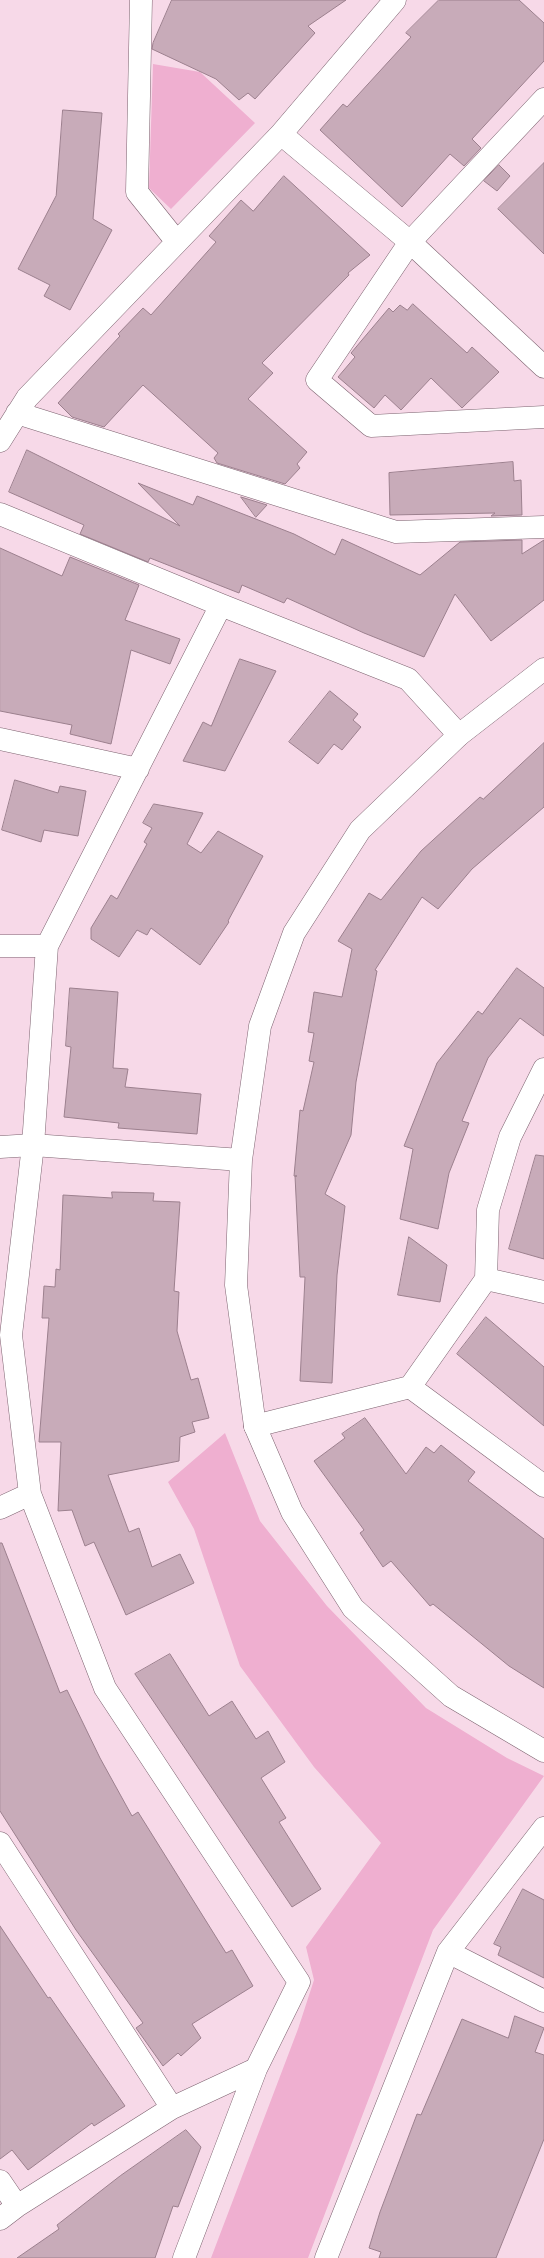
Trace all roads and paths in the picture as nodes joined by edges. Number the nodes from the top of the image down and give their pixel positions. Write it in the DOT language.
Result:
graph roads {
  1 [pos="141,0"];
  2 [pos="395,0"];
  3 [pos="544,99"];
  4 [pos="281,134"];
  5 [pos="177,242"];
  6 [pos="410,242"];
  7 [pos="544,367"];
  8 [pos="17,414"];
  9 [pos="544,417"];
  10 [pos="0,441"];
  11 [pos="0,514"];
  12 [pos="544,526"];
  13 [pos="221,605"];
  14 [pos="544,669"];
  15 [pos="458,735"];
  16 [pos="0,739"];
  17 [pos="138,769"];
  18 [pos="0,946"];
  19 [pos="47,946"];
  20 [pos="544,1069"];
  21 [pos="33,1145"];
  22 [pos="0,1147"];
  23 [pos="240,1160"];
  24 [pos="486,1279"];
  25 [pos="544,1292"];
  26 [pos="5,1335"];
  27 [pos="410,1387"];
  28 [pos="255,1426"];
  29 [pos="544,1486"];
  30 [pos="30,1494"];
  31 [pos="0,1508"];
  32 [pos="544,1751"];
  33 [pos="544,1828"];
  34 [pos="0,1843"];
  35 [pos="448,1952"];
  36 [pos="544,2001"];
  37 [pos="256,2069"];
  38 [pos="172,2108"];
  39 [pos="0,2181"];
  40 [pos="8,2212"];
  41 [pos="184,2258"];
  42 [pos="326,2258"];
  1 -- 5 [label="street"];
  2 -- 4 [label="street"];
  3 -- 6 [label="street"];
  4 -- 5 [label="street"];
  4 -- 6 [label="street"];
  5 -- 8 [label="street"];
  6 -- 7 [label="street"];
  6 -- 9 [label="street"];
  8 -- 10 [label="street"];
  8 -- 12 [label="street"];
  11 -- 13 [label="street"];
  13 -- 15 [label="street"];
  13 -- 17 [label="street"];
  14 -- 15 [label="street"];
  15 -- 23 [label="street"];
  16 -- 17 [label="street"];
  17 -- 19 [label="street"];
  18 -- 19 [label="street"];
  19 -- 21 [label="street"];
  20 -- 24 [label="street"];
  21 -- 22 [label="street"];
  21 -- 23 [label="street"];
  21 -- 26 [label="street"];
  23 -- 28 [label="street"];
  24 -- 25 [label="street"];
  24 -- 27 [label="street"];
  26 -- 30 [label="street"];
  27 -- 28 [label="street"];
  27 -- 29 [label="street"];
  28 -- 32 [label="street"];
  30 -- 31 [label="street"];
  30 -- 37 [label="street"];
  33 -- 35 [label="street"];
  34 -- 38 [label="street"];
  35 -- 36 [label="street"];
  35 -- 42 [label="street"];
  37 -- 38 [label="street"];
  37 -- 41 [label="street"];
  38 -- 40 [label="street"];
  39 -- 40 [label="street"];
}
